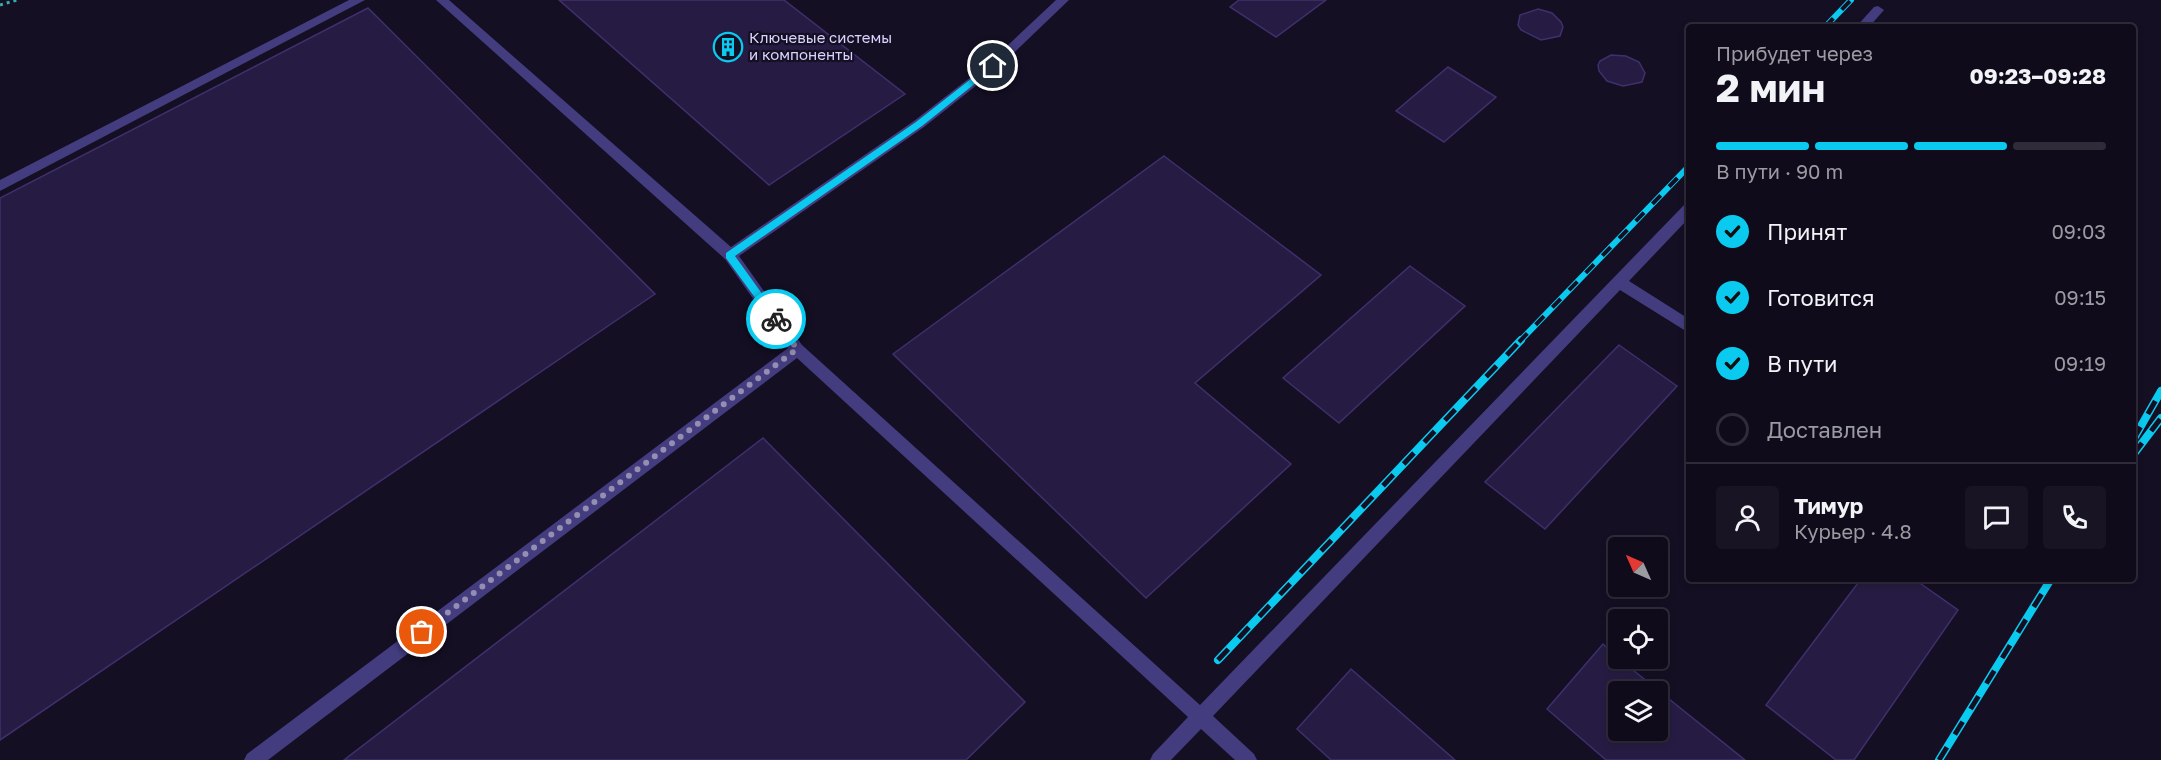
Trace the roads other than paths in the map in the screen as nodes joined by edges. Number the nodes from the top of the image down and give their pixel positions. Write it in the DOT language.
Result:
graph roads {
  1 [pos="359,0"];
  2 [pos="442,0"];
  3 [pos="1063,0"];
  4 [pos="1878,10"];
  5 [pos="1865,24"];
  6 [pos="0,186"];
  7 [pos="1686,212"];
  8 [pos="730,255"];
  9 [pos="1619,282"];
  10 [pos="1686,325"];
  11 [pos="797,349"];
  12 [pos="1201,716"];
  13 [pos="253,760"];
  14 [pos="1159,760"];
  15 [pos="1248,760"];
  1 -- 6 [label="lane"];
  2 -- 8 [label="lane"];
  3 -- 8 [label="lane"];
  4 -- 5 [label="lane"];
  7 -- 9 [label="lane"];
  8 -- 11 [label="lane"];
  9 -- 10 [label="lane"];
  9 -- 12 [label="lane"];
  11 -- 12 [label="lane"];
  11 -- 13 [label="lane"];
  12 -- 14 [label="lane"];
  12 -- 15 [label="lane"];
}
